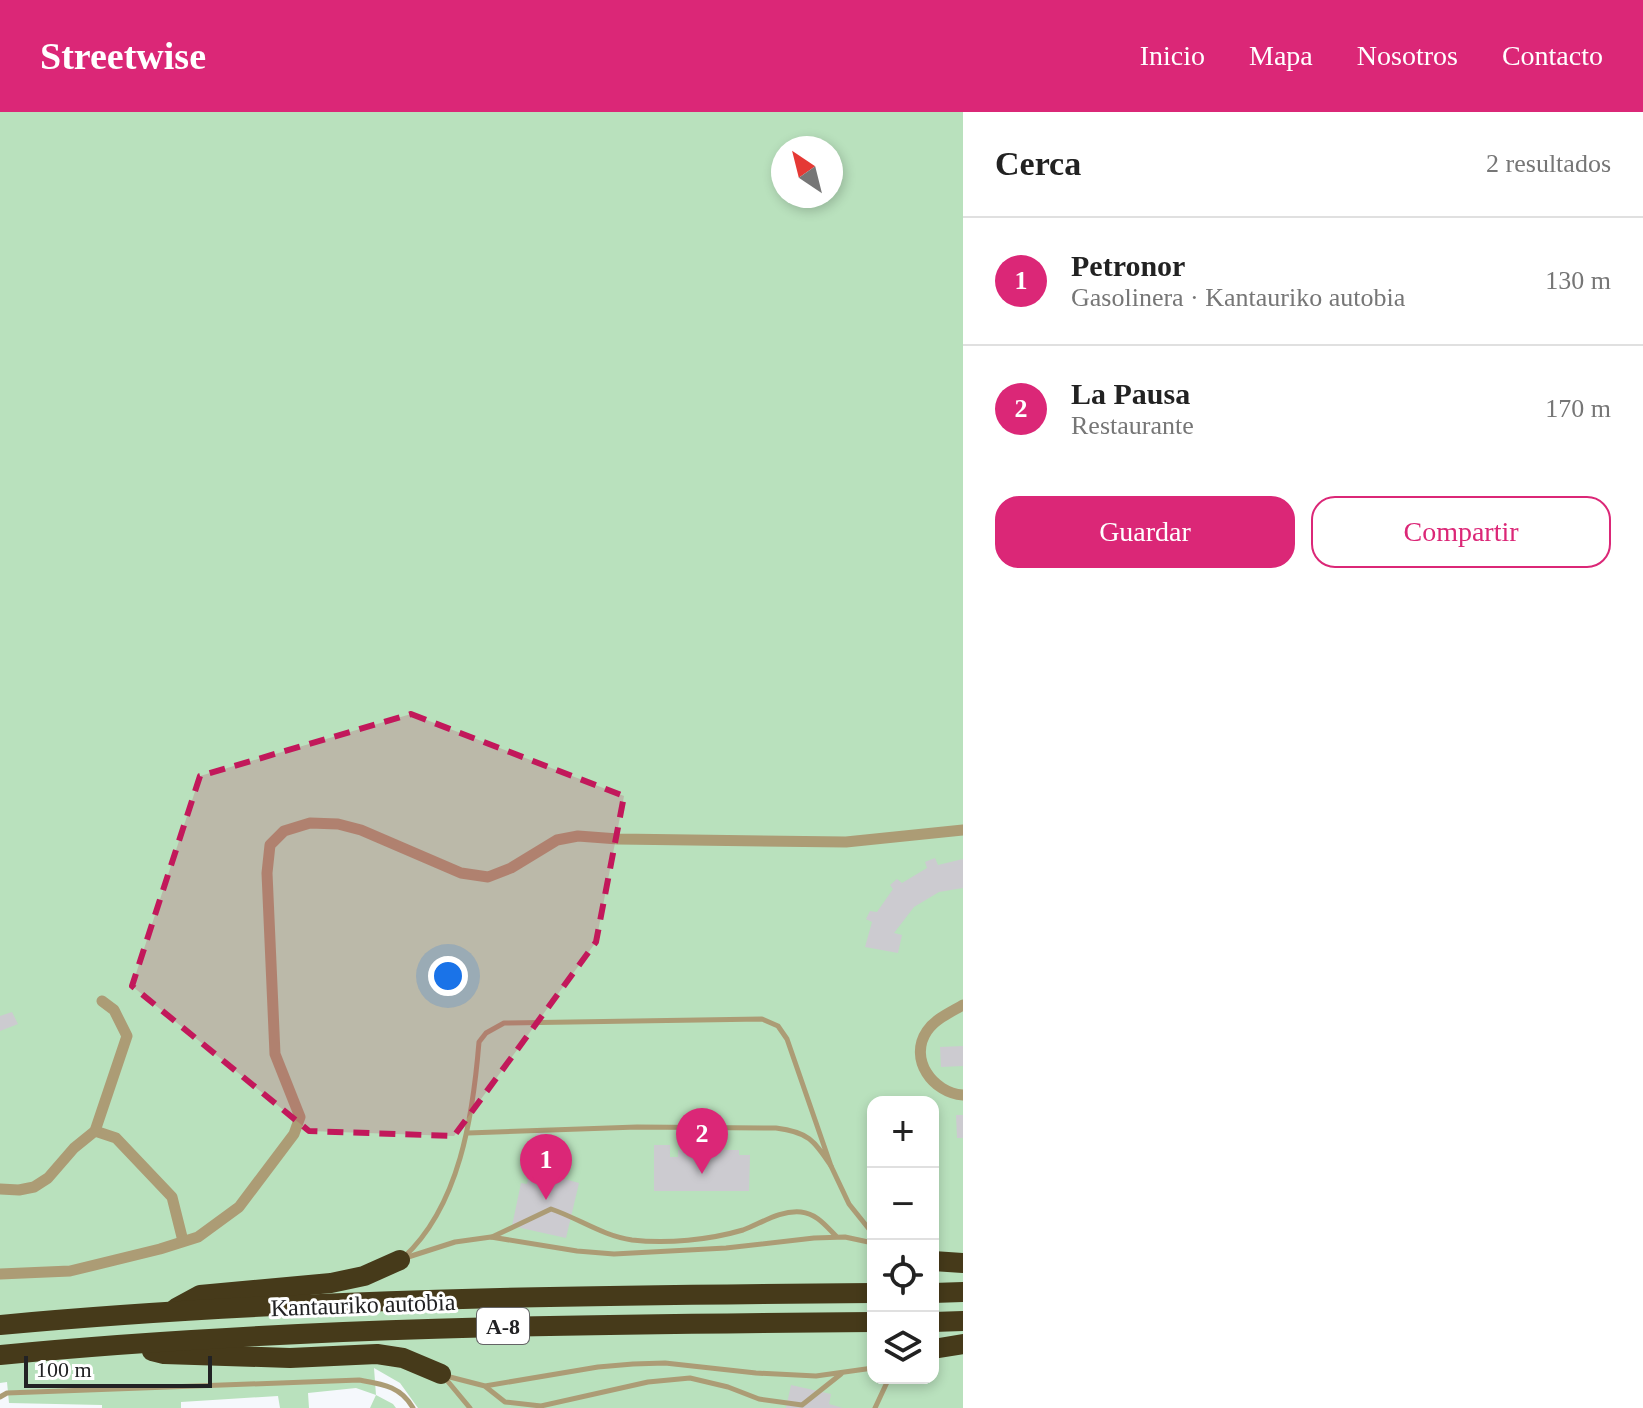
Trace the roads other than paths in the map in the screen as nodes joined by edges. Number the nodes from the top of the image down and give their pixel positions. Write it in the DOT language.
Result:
graph roads {
  1 [pos="963,830"];
  2 [pos="102,1001"];
  3 [pos="963,1005"];
  4 [pos="963,1095"];
  5 [pos="95,1131"];
  6 [pos="468,1133"];
  7 [pos="831,1166"];
  8 [pos="0,1189"];
  9 [pos="867,1226"];
  10 [pos="491,1237"];
  11 [pos="836,1237"];
  12 [pos="183,1241"];
  13 [pos="867,1242"];
  14 [pos="400,1260"];
  15 [pos="939,1261"];
  16 [pos="963,1263"];
  17 [pos="0,1274"];
  18 [pos="963,1292"];
  19 [pos="867,1293"];
  20 [pos="939,1293"];
  21 [pos="169,1312"];
  22 [pos="963,1321"];
  23 [pos="867,1322"];
  24 [pos="939,1322"];
  25 [pos="0,1325"];
  26 [pos="963,1344"];
  27 [pos="133,1345"];
  28 [pos="939,1348"];
  29 [pos="0,1355"];
  30 [pos="867,1369"];
  31 [pos="842,1373"];
  32 [pos="441,1374"];
  33 [pos="886,1384"];
  34 [pos="485,1386"];
  35 [pos="0,1397"];
  36 [pos="413,1408"];
  37 [pos="470,1408"];
  38 [pos="875,1408"];
  1 -- 12 [label="street"];
  2 -- 5 [label="street"];
  3 -- 4 [label="street"];
  5 -- 8 [label="street"];
  5 -- 12 [label="street"];
  6 -- 7 [label="lane"];
  6 -- 7 [label="lane"];
  6 -- 14 [label="lane"];
  7 -- 9 [label="lane"];
  10 -- 11 [label="lane"];
  10 -- 11 [label="lane"];
  10 -- 14 [label="lane"];
  11 -- 13 [label="lane"];
  12 -- 17 [label="street"];
  14 -- 21 [label="highway"];
  15 -- 16 [label="highway"];
  18 -- 20 [label="highway"];
  19 -- 21 [label="highway, Kantauriko autobia / A-8"];
  21 -- 25 [label="highway, Kantauriko autobia / A-8"];
  22 -- 24 [label="highway"];
  23 -- 27 [label="highway, Kantauriko autobia / A-8"];
  26 -- 28 [label="highway"];
  27 -- 29 [label="highway, Kantauriko autobia / A-8"];
  27 -- 32 [label="highway"];
  30 -- 31 [label="lane"];
  31 -- 34 [label="lane"];
  31 -- 34 [label="lane"];
  32 -- 34 [label="lane"];
  32 -- 37 [label="lane"];
  33 -- 38 [label="lane"];
  35 -- 36 [label="lane"];
}
